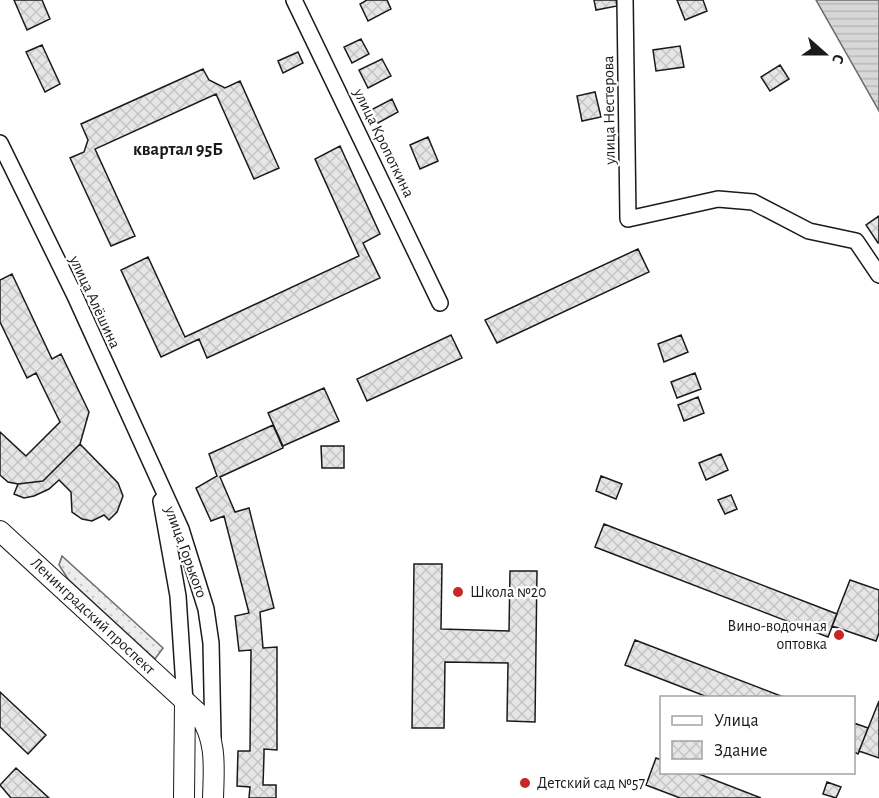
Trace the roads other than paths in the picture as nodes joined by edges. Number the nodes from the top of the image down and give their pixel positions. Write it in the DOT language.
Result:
graph roads {
  1 [pos="294,0"];
  2 [pos="625,0"];
  3 [pos="0,143"];
  4 [pos="879,275"];
  5 [pos="440,303"];
  6 [pos="157,477"];
  7 [pos="0,531"];
  8 [pos="185,702"];
  9 [pos="214,748"];
  10 [pos="184,798"];
  11 [pos="213,798"];
  1 -- 5 [label="street, улица Кропоткина"];
  2 -- 4 [label="street, улица Нестерова"];
  3 -- 6 [label="street, улица Алёшина"];
  6 -- 8 [label="street, улица Горького"];
  6 -- 9 [label="street, улица Горького"];
  7 -- 8 [label="main road, Ленинградский проспект"];
  8 -- 9 [label="main road, улица Горького"];
  8 -- 10 [label="main road, улица Горького"];
  9 -- 11 [label="main road, улица Горького"];
}
